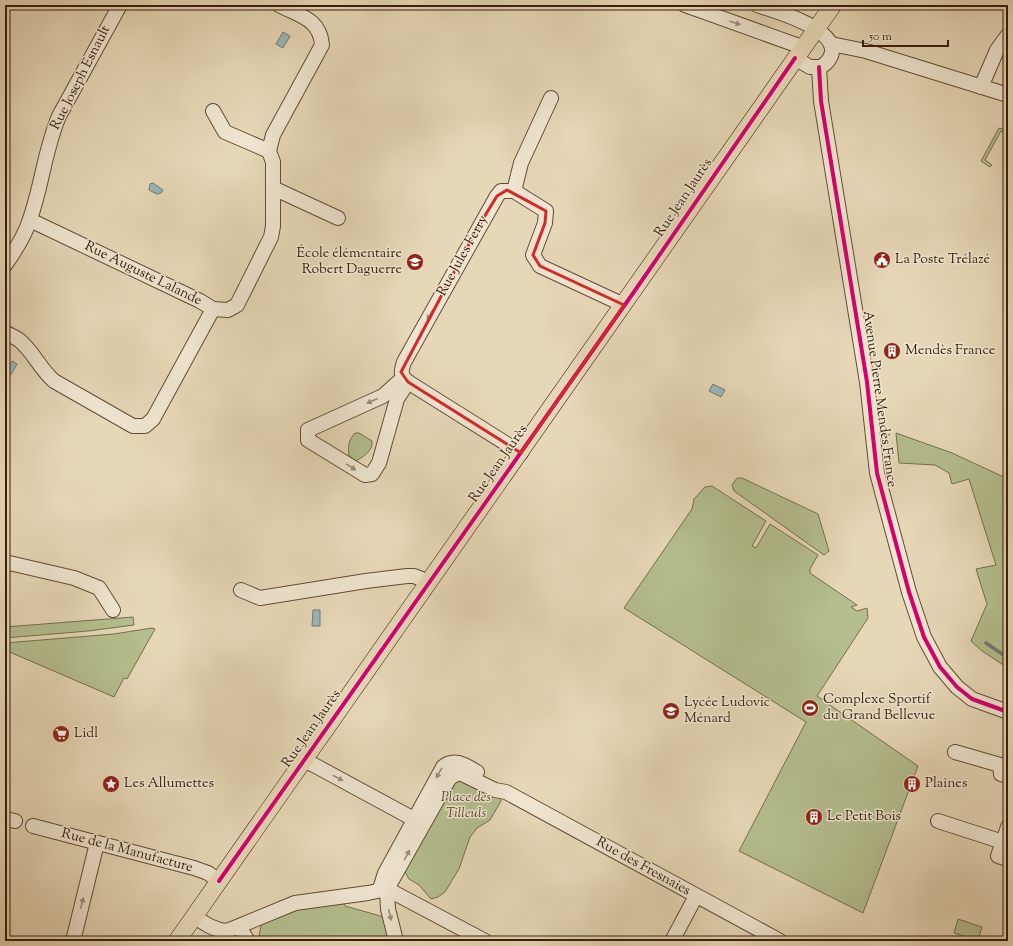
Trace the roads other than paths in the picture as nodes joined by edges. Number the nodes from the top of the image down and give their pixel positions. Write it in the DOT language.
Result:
graph roads {
  1 [pos="120,5"];
  2 [pos="280,5"];
  3 [pos="756,5"];
  4 [pos="833,5"];
  5 [pos="693,6"];
  6 [pos="815,30"];
  7 [pos="1008,35"];
  8 [pos="831,44"];
  9 [pos="799,52"];
  10 [pos="819,67"];
  11 [pos="981,87"];
  12 [pos="1008,95"];
  13 [pos="551,98"];
  14 [pos="213,111"];
  15 [pos="269,151"];
  16 [pos="273,188"];
  17 [pos="514,191"];
  18 [pos="338,218"];
  19 [pos="30,220"];
  20 [pos="5,265"];
  21 [pos="624,305"];
  22 [pos="213,309"];
  23 [pos="5,332"];
  24 [pos="405,380"];
  25 [pos="520,453"];
  26 [pos="5,562"];
  27 [pos="429,582"];
  28 [pos="241,590"];
  29 [pos="113,610"];
  30 [pos="1008,712"];
  31 [pos="955,752"];
  32 [pos="303,761"];
  33 [pos="1008,776"];
  34 [pos="938,821"];
  35 [pos="419,822"];
  36 [pos="33,826"];
  37 [pos="1008,827"];
  38 [pos="1003,842"];
  39 [pos="97,843"];
  40 [pos="1008,859"];
  41 [pos="219,881"];
  42 [pos="384,889"];
  43 [pos="696,896"];
  44 [pos="194,916"];
  45 [pos="239,927"];
  46 [pos="774,940"];
  47 [pos="72,941"];
  48 [pos="177,941"];
  49 [pos="248,941"];
  50 [pos="396,941"];
  51 [pos="485,941"];
  52 [pos="672,941"];
  1 -- 19 [label="street, Rue Joseph Esnault"];
  2 -- 15 [label="street"];
  3 -- 6 [label="street"];
  4 -- 6 [label="main road, Rue Jean Jaurès"];
  5 -- 9 [label="street, one-way"];
  6 -- 8 [label="street"];
  6 -- 9 [label="main road, Rue Jean Jaurès"];
  7 -- 11 [label="street"];
  8 -- 10 [label="street"];
  8 -- 11 [label="street"];
  9 -- 10 [label="street"];
  9 -- 21 [label="main road, Rue Jean Jaurès"];
  10 -- 30 [label="street, Avenue Pierre Mendès France"];
  11 -- 12 [label="street"];
  13 -- 17 [label="street"];
  14 -- 15 [label="street"];
  15 -- 16 [label="street"];
  16 -- 18 [label="street"];
  16 -- 22 [label="street"];
  17 -- 21 [label="street"];
  17 -- 24 [label="street, Rue Jules Ferry, one-way"];
  19 -- 20 [label="street, Rue Joseph Esnault"];
  19 -- 22 [label="street, Rue Auguste Lalande"];
  21 -- 25 [label="main road, Rue Jean Jaurès"];
  22 -- 23 [label="street, Rue Auguste Lalande"];
  24 -- 24 [label="street, one-way"];
  24 -- 25 [label="street"];
  25 -- 27 [label="main road, Rue Jean Jaurès"];
  26 -- 29 [label="street"];
  27 -- 28 [label="street"];
  27 -- 32 [label="main road, Rue Jean Jaurès"];
  31 -- 33 [label="street"];
  32 -- 35 [label="street, one-way"];
  32 -- 41 [label="main road, Rue Jean Jaurès"];
  34 -- 38 [label="street"];
  35 -- 42 [label="street"];
  35 -- 43 [label="street, Rue des Fresnaies"];
  36 -- 39 [label="street, Rue de la Manufacture"];
  37 -- 38 [label="street"];
  38 -- 40 [label="street"];
  39 -- 41 [label="street, Rue de la Manufacture"];
  47 -- 39 [label="street, one-way"];
  41 -- 44 [label="main road, Rue Jean Jaurès"];
  42 -- 45 [label="street"];
  42 -- 50 [label="street, one-way"];
  42 -- 51 [label="street"];
  43 -- 46 [label="street, Rue des Fresnaies"];
  43 -- 52 [label="street"];
  44 -- 45 [label="street"];
  44 -- 48 [label="main road, Rue Jean Jaurès"];
  45 -- 49 [label="street"];
}
